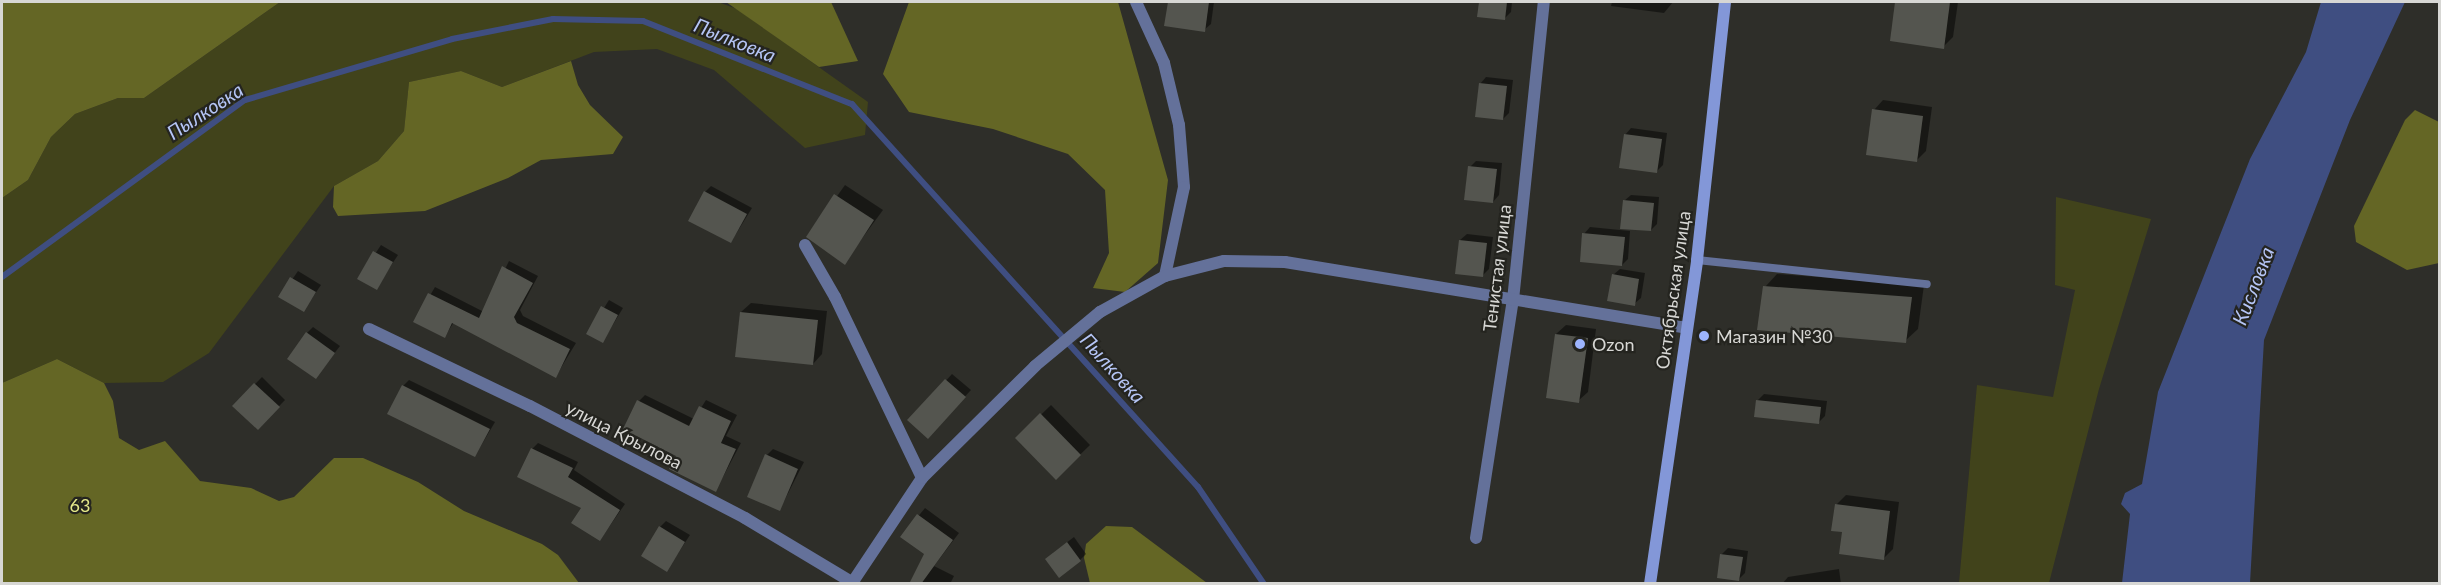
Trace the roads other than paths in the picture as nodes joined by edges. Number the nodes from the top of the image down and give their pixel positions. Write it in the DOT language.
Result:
graph roads {
  1 [pos="1136,2"];
  2 [pos="1544,2"];
  3 [pos="1725,2"];
  4 [pos="805,245"];
  5 [pos="1697,260"];
  6 [pos="1165,276"];
  7 [pos="1927,284"];
  8 [pos="1513,300"];
  9 [pos="1686,328"];
  10 [pos="369,329"];
  11 [pos="922,478"];
  12 [pos="1476,538"];
  13 [pos="854,582"];
  14 [pos="1650,584"];
  1 -- 6 [label="street"];
  2 -- 8 [label="street, Тенистая улица"];
  3 -- 5 [label="street, Октябрьская улица"];
  4 -- 11 [label="street"];
  5 -- 7 [label="lane"];
  5 -- 9 [label="street, Октябрьская улица"];
  6 -- 8 [label="street"];
  6 -- 11 [label="street"];
  8 -- 9 [label="street"];
  8 -- 12 [label="street, Тенистая улица"];
  9 -- 14 [label="street, Октябрьская улица"];
  10 -- 13 [label="street, улица Крылова"];
  11 -- 13 [label="street"];
}
